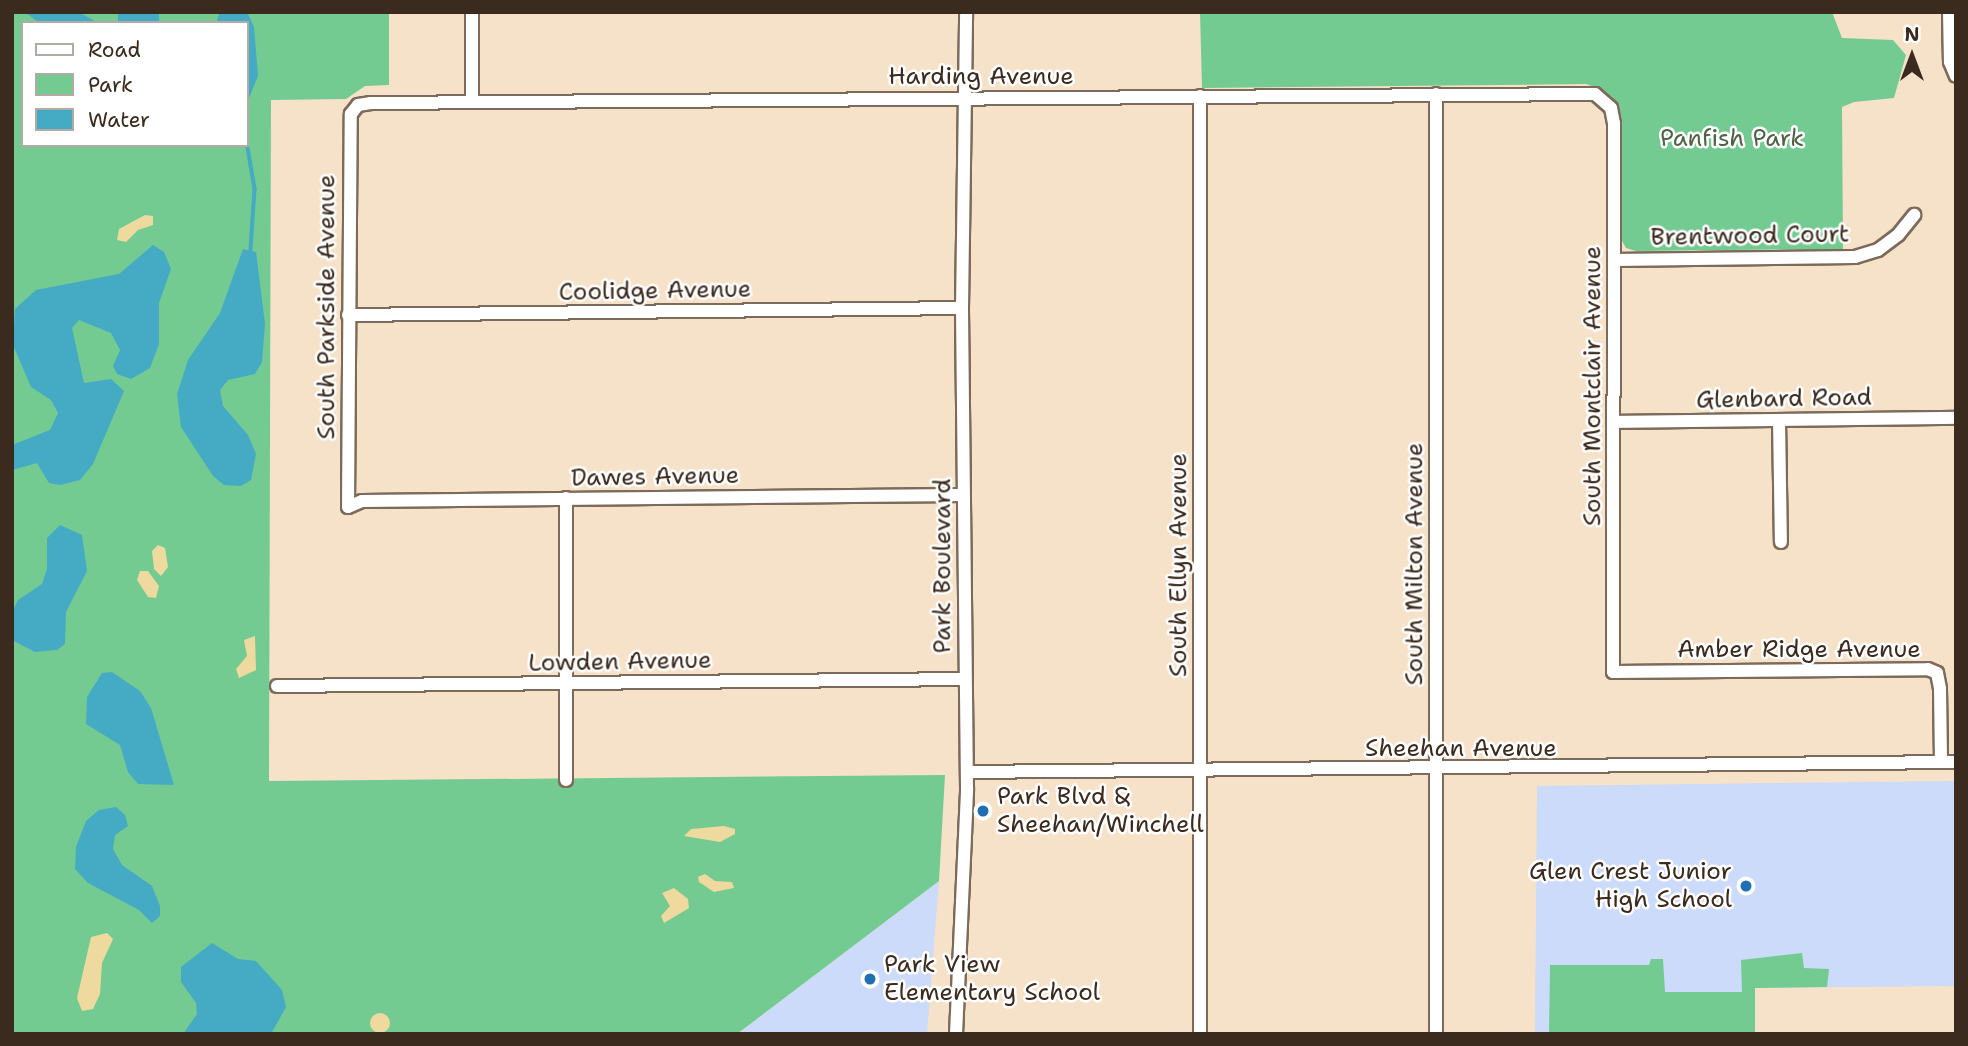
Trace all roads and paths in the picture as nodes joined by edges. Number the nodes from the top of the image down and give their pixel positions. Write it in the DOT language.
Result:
graph roads {
  1 [pos="472,12"];
  2 [pos="966,12"];
  3 [pos="1949,12"];
  4 [pos="1956,76"];
  5 [pos="1436,94"];
  6 [pos="1200,96"];
  7 [pos="966,98"];
  8 [pos="472,102"];
  9 [pos="1606,102"];
  10 [pos="354,109"];
  11 [pos="1914,215"];
  12 [pos="1614,260"];
  13 [pos="962,308"];
  14 [pos="348,315"];
  15 [pos="1956,418"];
  16 [pos="1779,421"];
  17 [pos="1614,422"];
  18 [pos="963,495"];
  19 [pos="566,498"];
  20 [pos="348,507"];
  21 [pos="1781,542"];
  22 [pos="1613,672"];
  23 [pos="964,679"];
  24 [pos="566,683"];
  25 [pos="277,686"];
  26 [pos="1941,762"];
  27 [pos="1956,762"];
  28 [pos="1436,769"];
  29 [pos="967,772"];
  30 [pos="1200,772"];
  31 [pos="566,780"];
  32 [pos="956,1034"];
  33 [pos="1200,1034"];
  34 [pos="1436,1034"];
  1 -- 8 [label="street"];
  2 -- 7 [label="street, Park Boulevard"];
  3 -- 4 [label="street"];
  5 -- 6 [label="street, Harding Avenue"];
  5 -- 9 [label="street, Harding Avenue"];
  5 -- 28 [label="street, South Milton Avenue"];
  6 -- 7 [label="street, Harding Avenue"];
  6 -- 30 [label="street, South Ellyn Avenue"];
  7 -- 8 [label="street, Harding Avenue"];
  7 -- 13 [label="street, Park Boulevard"];
  8 -- 10 [label="street, Harding Avenue"];
  9 -- 12 [label="street, South Montclair Avenue"];
  10 -- 14 [label="street, South Parkside Avenue"];
  11 -- 12 [label="street, Brentwood Court"];
  12 -- 17 [label="street, South Montclair Avenue"];
  13 -- 14 [label="street, Coolidge Avenue"];
  13 -- 18 [label="street, Park Boulevard"];
  14 -- 20 [label="street, South Parkside Avenue"];
  15 -- 16 [label="street, Glenbard Road"];
  16 -- 17 [label="street, Glenbard Road"];
  16 -- 21 [label="street"];
  17 -- 22 [label="street, South Montclair Avenue"];
  18 -- 19 [label="street, Dawes Avenue"];
  18 -- 23 [label="street, Park Boulevard"];
  19 -- 20 [label="street, Dawes Avenue"];
  19 -- 24 [label="street"];
  22 -- 26 [label="street, Amber Ridge Avenue"];
  23 -- 24 [label="street, Lowden Avenue"];
  23 -- 29 [label="street, Park Boulevard"];
  24 -- 25 [label="street, Lowden Avenue"];
  24 -- 31 [label="street"];
  26 -- 27 [label="street, Sheehan Avenue"];
  26 -- 28 [label="street, Sheehan Avenue"];
  28 -- 30 [label="street, Sheehan Avenue"];
  28 -- 34 [label="street, South Milton Avenue"];
  29 -- 30 [label="street, Sheehan Avenue"];
  29 -- 32 [label="street, Park Boulevard"];
  30 -- 33 [label="street, South Ellyn Avenue"];
}
